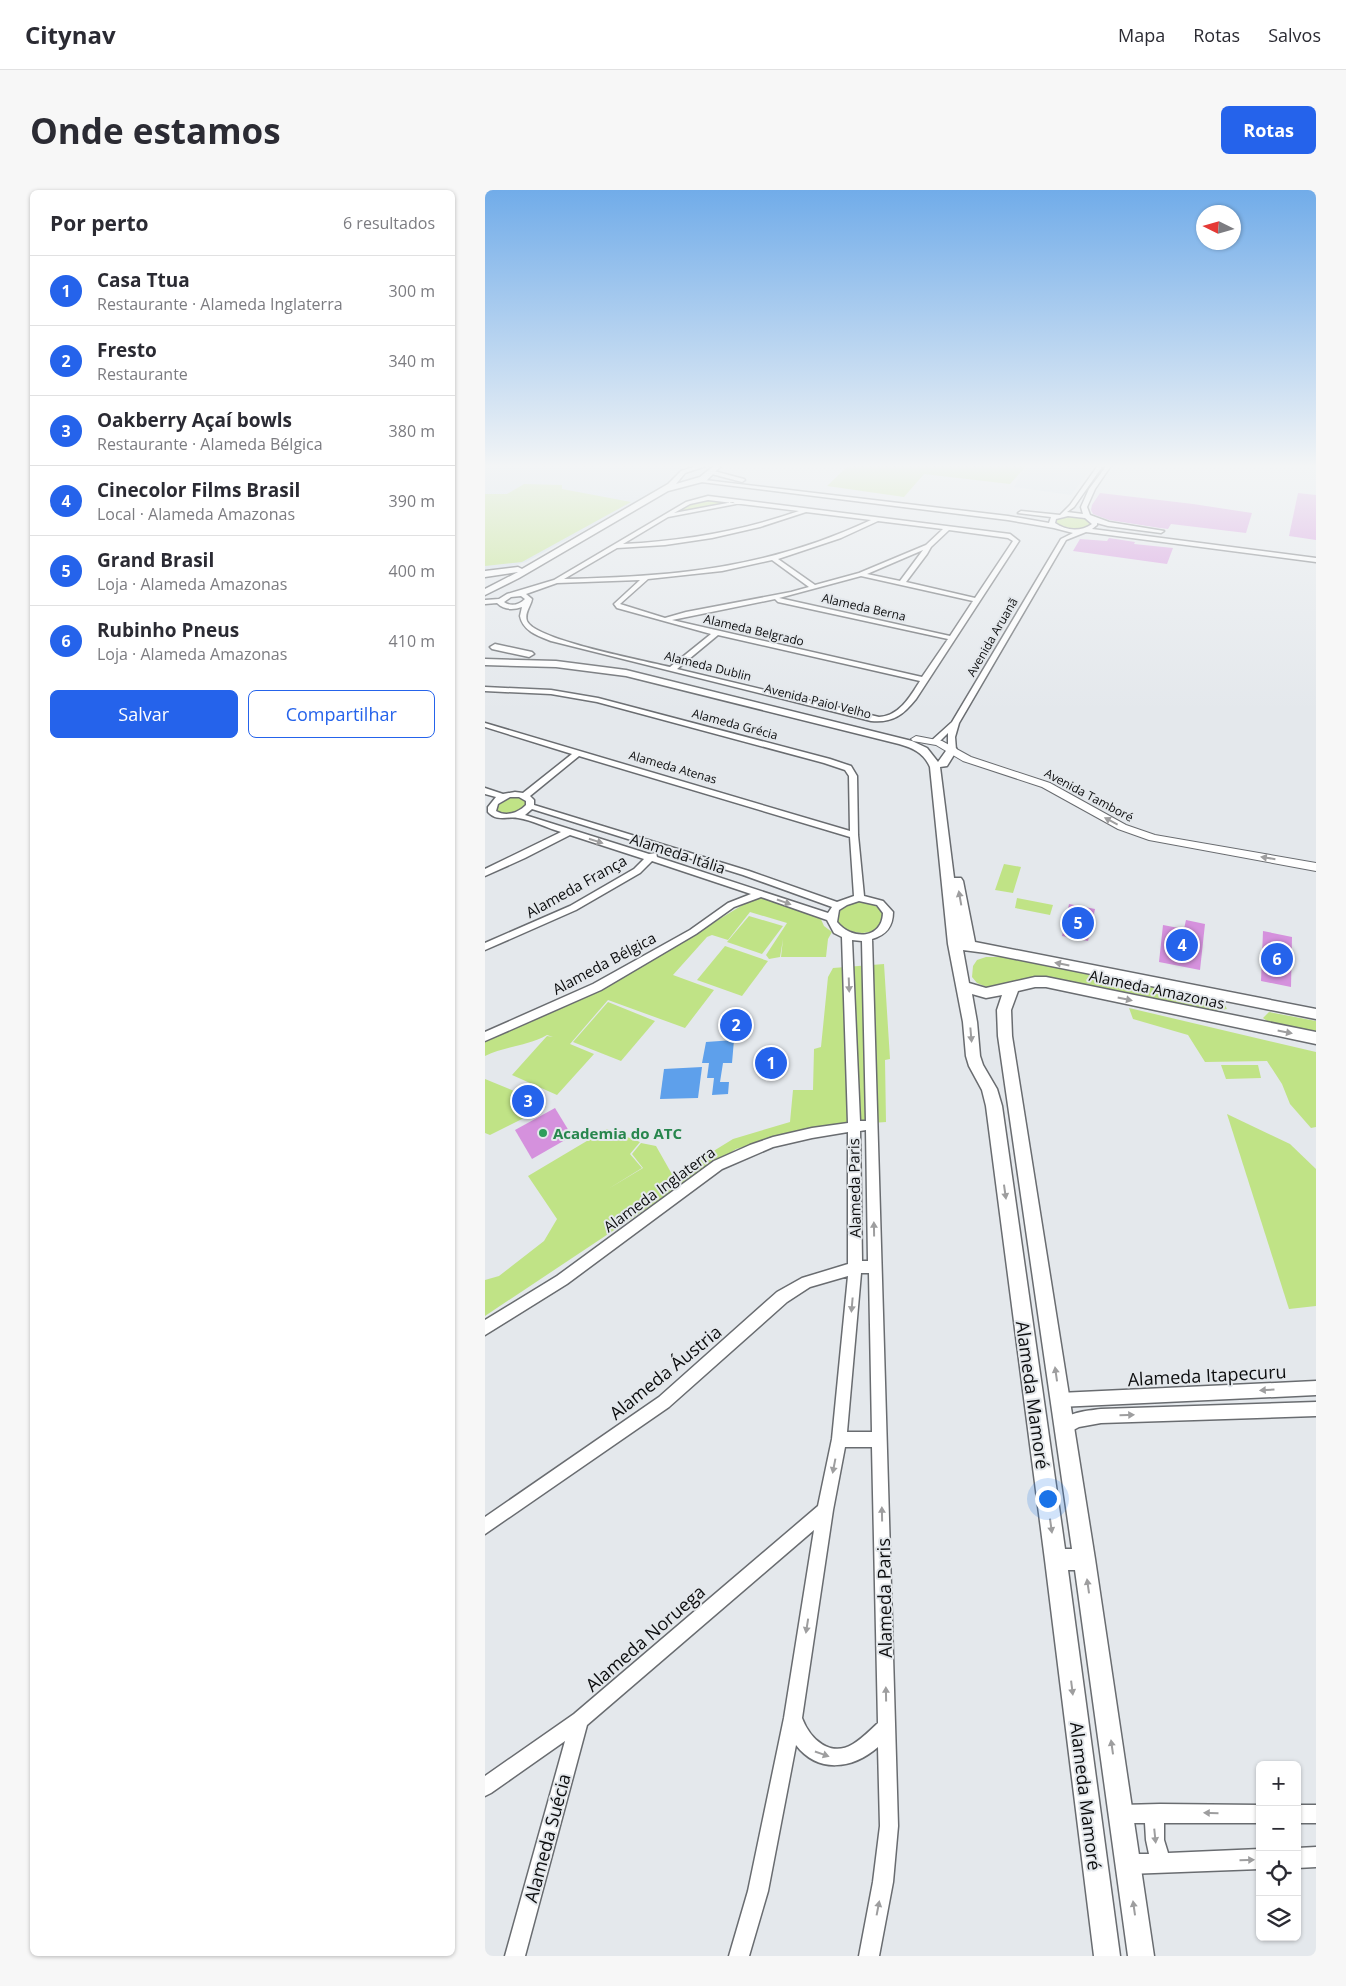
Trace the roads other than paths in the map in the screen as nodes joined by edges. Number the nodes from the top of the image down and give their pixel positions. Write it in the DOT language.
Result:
graph roads {
  1 [pos="567,546"];
  2 [pos="614,546"];
  3 [pos="813,546"];
  4 [pos="927,546"];
  5 [pos="928,546"];
  6 [pos="1013,546"];
  7 [pos="1059,546"];
  8 [pos="1211,546"];
  9 [pos="1297,550"];
  10 [pos="1316,553"];
  11 [pos="773,559"];
  12 [pos="1316,560"];
  13 [pos="534,565"];
  14 [pos="861,574"];
  15 [pos="645,580"];
  16 [pos="556,581"];
  17 [pos="901,584"];
  18 [pos="488,585"];
  19 [pos="544,586"];
  20 [pos="815,588"];
  21 [pos="518,594"];
  22 [pos="772,599"];
  23 [pos="529,600"];
  24 [pos="977,600"];
  25 [pos="500,601"];
  26 [pos="485,602"];
  27 [pos="509,607"];
  28 [pos="524,612"];
  29 [pos="666,620"];
  30 [pos="716,633"];
  31 [pos="952,638"];
  32 [pos="490,645"];
  33 [pos="485,660"];
  34 [pos="672,669"];
  35 [pos="924,680"];
  36 [pos="485,689"];
  37 [pos="955,722"];
  38 [pos="485,725"];
  39 [pos="916,738"];
  40 [pos="935,741"];
  41 [pos="951,750"];
  42 [pos="579,752"];
  43 [pos="943,764"];
  44 [pos="485,791"];
  45 [pos="525,796"];
  46 [pos="503,797"];
  47 [pos="530,806"];
  48 [pos="488,807"];
  49 [pos="517,815"];
  50 [pos="568,832"];
  51 [pos="854,835"];
  52 [pos="661,846"];
  53 [pos="650,859"];
  54 [pos="1316,867"];
  55 [pos="485,873"];
  56 [pos="746,873"];
  57 [pos="736,886"];
  58 [pos="759,894"];
  59 [pos="859,898"];
  60 [pos="731,905"];
  61 [pos="838,906"];
  62 [pos="831,918"];
  63 [pos="847,936"];
  64 [pos="867,937"];
  65 [pos="962,945"];
  66 [pos="485,947"];
  67 [pos="1001,952"];
  68 [pos="960,966"];
  69 [pos="964,987"];
  70 [pos="1013,987"];
  71 [pos="1231,998"];
  72 [pos="1258,1003"];
  73 [pos="1316,1014"];
  74 [pos="1221,1019"];
  75 [pos="1251,1026"];
  76 [pos="485,1037"];
  77 [pos="1316,1038"];
  78 [pos="872,1125"];
  79 [pos="853,1127"];
  80 [pos="1024,1161"];
  81 [pos="1001,1163"];
  82 [pos="875,1266"];
  83 [pos="855,1268"];
  84 [pos="485,1328"];
  85 [pos="1316,1388"];
  86 [pos="1100,1399"];
  87 [pos="1059,1400"];
  88 [pos="1316,1409"];
  89 [pos="1101,1416"];
  90 [pos="1064,1428"];
  91 [pos="839,1439"];
  92 [pos="880,1440"];
  93 [pos="825,1510"];
  94 [pos="485,1526"];
  95 [pos="1084,1559"];
  96 [pos="1056,1560"];
  97 [pos="793,1718"];
  98 [pos="580,1720"];
  99 [pos="887,1727"];
  100 [pos="485,1787"];
  101 [pos="1159,1813"];
  102 [pos="1121,1814"];
  103 [pos="1256,1814"];
  104 [pos="1301,1814"];
  105 [pos="1316,1814"];
  106 [pos="1301,1858"];
  107 [pos="1316,1858"];
  108 [pos="1256,1859"];
  109 [pos="1161,1862"];
  110 [pos="1128,1864"];
  111 [pos="515,1956"];
  112 [pos="739,1956"];
  113 [pos="869,1956"];
  114 [pos="1107,1956"];
  115 [pos="1141,1956"];
  1 -- 13 [label="main road"];
  2 -- 16 [label="street"];
  3 -- 11 [label="street"];
  4 -- 14 [label="street"];
  5 -- 17 [label="street"];
  6 -- 24 [label="street"];
  7 -- 37 [label="street, Avenida Aruanã"];
  8 -- 12 [label="street"];
  9 -- 10 [label="street"];
  11 -- 15 [label="street"];
  11 -- 20 [label="street"];
  13 -- 18 [label="main road"];
  13 -- 18 [label="main road"];
  14 -- 17 [label="street"];
  14 -- 20 [label="street"];
  15 -- 16 [label="street"];
  15 -- 29 [label="street, Alameda Belgrado"];
  16 -- 19 [label="street"];
  17 -- 24 [label="street"];
  19 -- 21 [label="street"];
  19 -- 23 [label="street"];
  20 -- 22 [label="street"];
  21 -- 23 [label="street"];
  21 -- 25 [label="street"];
  22 -- 29 [label="street"];
  22 -- 31 [label="street, Alameda Berna"];
  23 -- 27 [label="street"];
  23 -- 28 [label="street"];
  24 -- 31 [label="street"];
  25 -- 26 [label="street"];
  25 -- 27 [label="street"];
  27 -- 28 [label="street"];
  28 -- 34 [label="street, Alameda Dublin"];
  29 -- 30 [label="street, Alameda Belgrado"];
  30 -- 34 [label="street"];
  30 -- 35 [label="street, Alameda Belgrado"];
  31 -- 35 [label="street"];
  32 -- 33 [label="main road, Avenida Paiol Velho"];
  32 -- 39 [label="main road, Avenida Paiol Velho"];
  33 -- 65 [label="main road, Avenida Paiol Velho"];
  34 -- 35 [label="street, Alameda Dublin"];
  36 -- 51 [label="street, Alameda Grécia"];
  37 -- 40 [label="street"];
  37 -- 41 [label="street, Avenida Aruanã"];
  38 -- 42 [label="street, Alameda Atenas"];
  39 -- 40 [label="street, Avenida Tamboré"];
  39 -- 43 [label="main road, Avenida Paiol Velho"];
  40 -- 41 [label="street, Avenida Tamboré"];
  41 -- 43 [label="main road"];
  54 -- 41 [label="street, Avenida Tamboré, one-way"];
  42 -- 45 [label="street"];
  42 -- 51 [label="street, Alameda Atenas"];
  65 -- 43 [label="main road, one-way"];
  44 -- 46 [label="street"];
  45 -- 46 [label="street"];
  45 -- 47 [label="street"];
  46 -- 48 [label="street"];
  47 -- 49 [label="street"];
  47 -- 52 [label="street, Alameda Itália"];
  48 -- 49 [label="street, Alameda Itália"];
  49 -- 50 [label="street, Alameda Itália"];
  50 -- 53 [label="street, Alameda Itália, one-way"];
  50 -- 55 [label="street"];
  51 -- 59 [label="street, Alameda Grécia"];
  52 -- 53 [label="street, Alameda França"];
  52 -- 56 [label="street, Alameda Itália"];
  53 -- 57 [label="street, Alameda Itália"];
  53 -- 66 [label="street, Alameda França"];
  56 -- 57 [label="street"];
  56 -- 61 [label="street, Alameda Itália"];
  57 -- 58 [label="street, Alameda Itália"];
  57 -- 60 [label="street"];
  58 -- 60 [label="street, Alameda Bélgica"];
  58 -- 62 [label="street, Alameda Itália, one-way"];
  59 -- 61 [label="street"];
  59 -- 64 [label="street"];
  60 -- 76 [label="street, Alameda Bélgica"];
  61 -- 62 [label="street"];
  62 -- 63 [label="street"];
  63 -- 64 [label="street"];
  63 -- 79 [label="street, Alameda Paris, one-way"];
  64 -- 78 [label="street, Alameda Paris"];
  65 -- 67 [label="main road, Alameda Amazonas"];
  65 -- 68 [label="main road, Alameda Mamoré"];
  67 -- 68 [label="main road"];
  71 -- 67 [label="main road, Alameda Amazonas, one-way"];
  68 -- 69 [label="main road, Alameda Mamoré"];
  69 -- 70 [label="main road, Alameda Amazonas"];
  69 -- 81 [label="main road, Alameda Mamoré, one-way"];
  70 -- 74 [label="main road, Alameda Amazonas, one-way"];
  70 -- 80 [label="main road, Alameda Mamoré"];
  71 -- 72 [label="main road, Alameda Amazonas"];
  71 -- 74 [label="main road"];
  72 -- 73 [label="main road, Alameda Amazonas"];
  72 -- 75 [label="main road"];
  74 -- 75 [label="main road, Alameda Amazonas"];
  75 -- 77 [label="main road, Alameda Amazonas, one-way"];
  78 -- 79 [label="street, Alameda Inglaterra"];
  82 -- 78 [label="street, Alameda Paris, one-way"];
  79 -- 83 [label="street, Alameda Paris"];
  79 -- 84 [label="street, Alameda Inglaterra"];
  80 -- 81 [label="main road"];
  87 -- 80 [label="main road, Alameda Mamoré, one-way"];
  81 -- 96 [label="main road, Alameda Mamoré, one-way"];
  82 -- 83 [label="street, Alameda Áustria"];
  82 -- 92 [label="street, Alameda Paris"];
  83 -- 91 [label="street, Alameda Paris, one-way"];
  83 -- 94 [label="street, Alameda Áustria"];
  85 -- 86 [label="street, Alameda Itapecuru, one-way"];
  86 -- 87 [label="street, Alameda Itapecuru"];
  86 -- 89 [label="street"];
  87 -- 90 [label="main road, Alameda Mamoré"];
  89 -- 88 [label="street, one-way"];
  89 -- 90 [label="street"];
  90 -- 95 [label="main road, Alameda Mamoré"];
  91 -- 92 [label="street"];
  91 -- 93 [label="street, Alameda Paris, one-way"];
  99 -- 92 [label="street, Alameda Paris, one-way"];
  93 -- 97 [label="street, Alameda Paris, one-way"];
  93 -- 98 [label="street, Alameda Noruega"];
  95 -- 96 [label="main road"];
  102 -- 95 [label="main road, Alameda Mamoré, one-way"];
  96 -- 114 [label="main road, Alameda Mamoré, one-way"];
  97 -- 99 [label="street, one-way"];
  97 -- 112 [label="street, Alameda Paris"];
  98 -- 100 [label="street, Alameda Noruega"];
  98 -- 111 [label="street, Alameda Suécia"];
  113 -- 99 [label="street, Alameda Paris, one-way"];
  101 -- 102 [label="street"];
  103 -- 101 [label="street, one-way"];
  101 -- 109 [label="street, one-way"];
  102 -- 110 [label="main road, Alameda Mamoré"];
  104 -- 105 [label="street"];
  106 -- 107 [label="street"];
  109 -- 108 [label="street, one-way"];
  109 -- 110 [label="street"];
  115 -- 110 [label="main road, Alameda Mamoré, one-way"];
}
